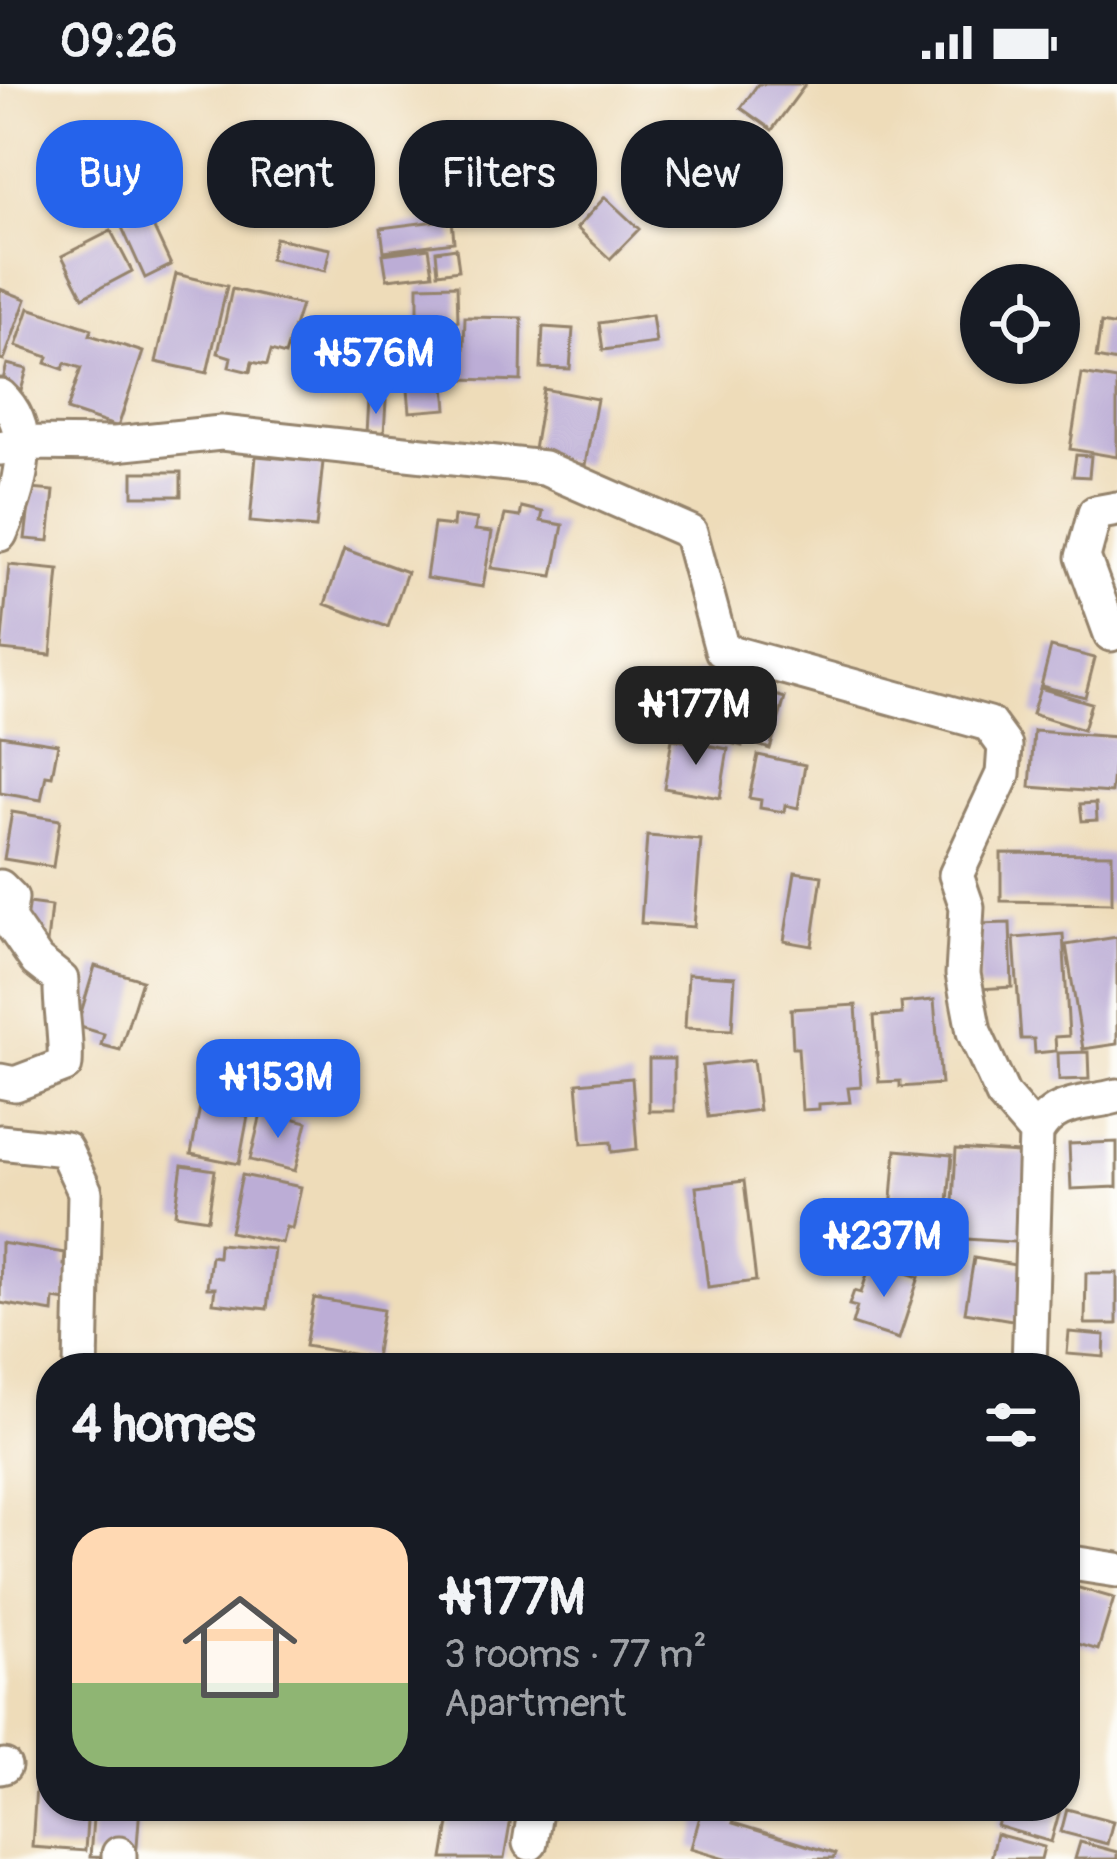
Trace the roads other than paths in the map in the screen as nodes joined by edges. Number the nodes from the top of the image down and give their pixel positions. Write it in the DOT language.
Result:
graph roads {
  1 [pos="0,396"];
  2 [pos="12,445"];
  3 [pos="1117,508"];
  4 [pos="0,534"];
  5 [pos="1111,634"];
  6 [pos="0,887"];
  7 [pos="0,1081"];
  8 [pos="1117,1096"];
  9 [pos="1036,1133"];
  10 [pos="0,1142"];
  11 [pos="81,1353"];
  12 [pos="1029,1353"];
  13 [pos="1080,1564"];
  14 [pos="1117,1570"];
  15 [pos="534,1821"];
  16 [pos="530,1843"];
  1 -- 2 [label="street"];
  2 -- 4 [label="street"];
  2 -- 9 [label="street"];
  3 -- 5 [label="street"];
  6 -- 7 [label="street"];
  8 -- 9 [label="street"];
  9 -- 12 [label="street"];
  10 -- 11 [label="street"];
  13 -- 14 [label="street"];
  15 -- 16 [label="street"];
}
